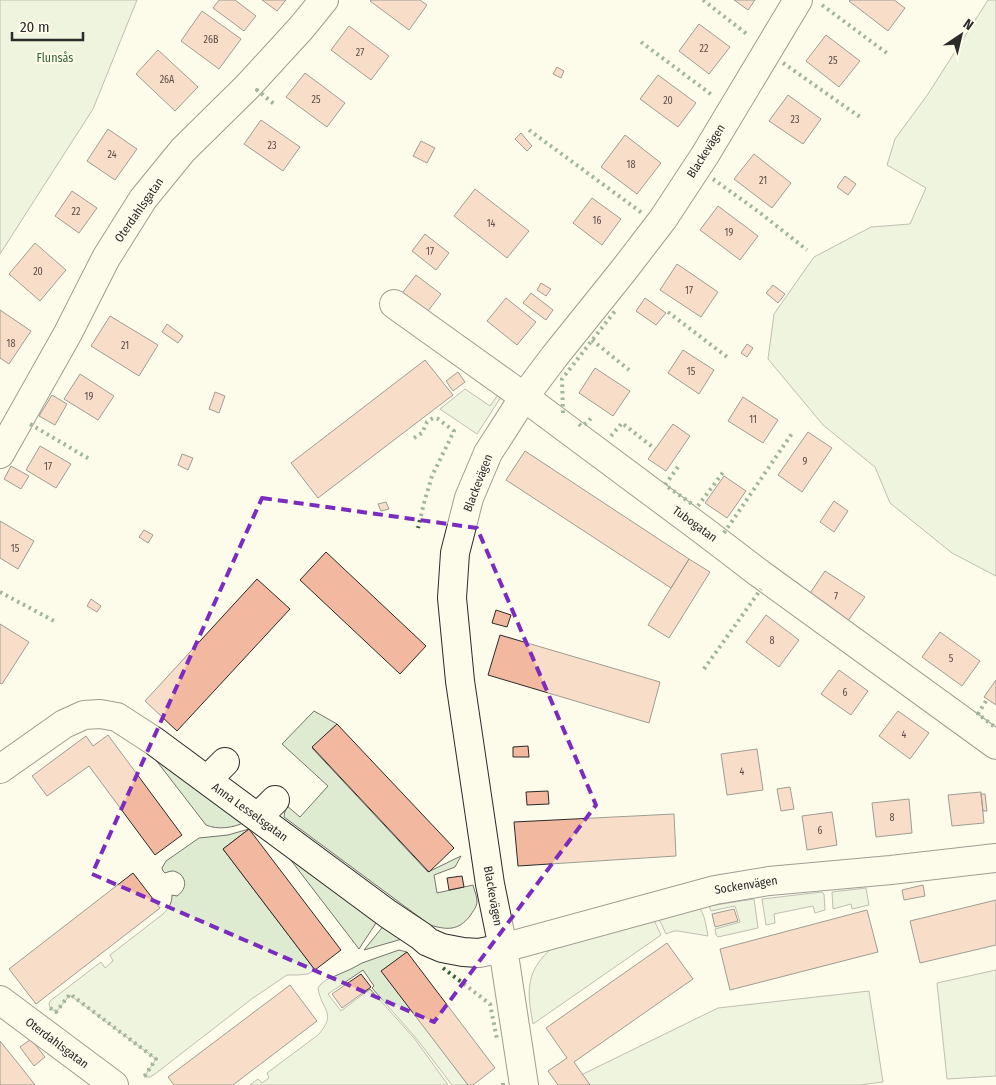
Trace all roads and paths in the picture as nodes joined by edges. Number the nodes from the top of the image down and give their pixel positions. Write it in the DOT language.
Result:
graph roads {
  1 [pos="324,0"];
  2 [pos="798,0"];
  3 [pos="394,304"];
  4 [pos="524,397"];
  5 [pos="0,454"];
  6 [pos="996,745"];
  7 [pos="0,769"];
  8 [pos="996,858"];
  9 [pos="503,948"];
  10 [pos="0,1000"];
  11 [pos="114,1085"];
  12 [pos="524,1085"];
  1 -- 5 [label="street, Oterdahlsgatan"];
  2 -- 4 [label="street, Blackevägen"];
  3 -- 4 [label="street, Tubogatan"];
  4 -- 6 [label="street, Tubogatan"];
  4 -- 9 [label="street, Blackevägen"];
  7 -- 9 [label="street, Anna Lesselsgatan"];
  8 -- 9 [label="street, Sockenvägen"];
  9 -- 12 [label="street, Blackevägen"];
  10 -- 11 [label="street, Oterdahlsgatan"];
}
